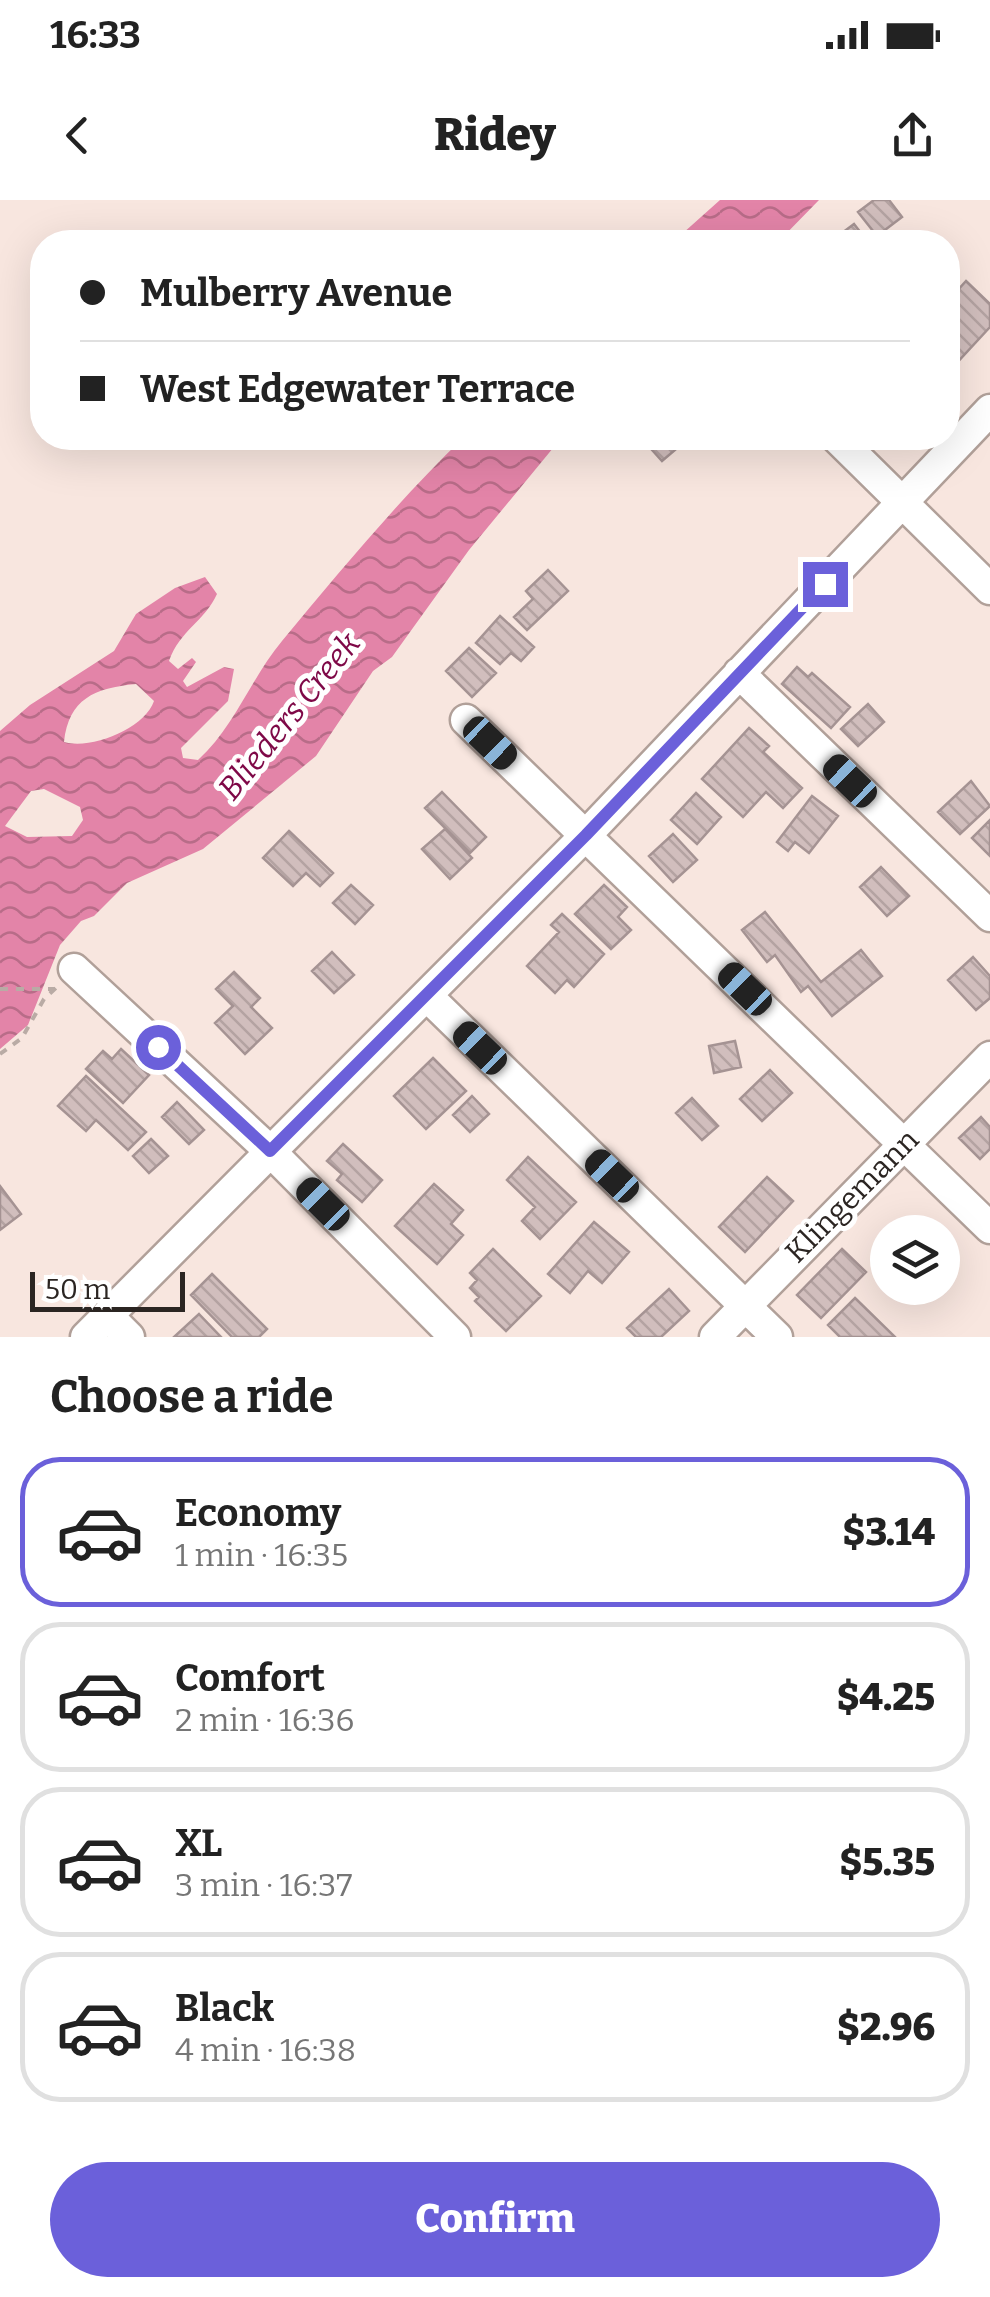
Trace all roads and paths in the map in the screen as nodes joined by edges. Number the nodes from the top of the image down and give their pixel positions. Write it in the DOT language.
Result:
graph roads {
  1 [pos="990,410"];
  2 [pos="960,422"];
  3 [pos="849,450"];
  4 [pos="940,450"];
  5 [pos="903,505"];
  6 [pos="990,589"];
  7 [pos="739,673"];
  8 [pos="466,720"];
  9 [pos="586,835"];
  10 [pos="990,916"];
  11 [pos="64,979"];
  12 [pos="0,989"];
  13 [pos="427,996"];
  14 [pos="0,1054"];
  15 [pos="990,1057"];
  16 [pos="904,1143"];
  17 [pos="270,1151"];
  18 [pos="990,1228"];
  19 [pos="744,1306"];
  20 [pos="96,1326"];
  21 [pos="129,1337"];
  22 [pos="456,1337"];
  23 [pos="715,1337"];
  24 [pos="778,1337"];
  1 -- 2 [label="street"];
  3 -- 5 [label="street"];
  4 -- 5 [label="street"];
  5 -- 6 [label="street"];
  5 -- 7 [label="street"];
  7 -- 9 [label="street"];
  7 -- 10 [label="street"];
  8 -- 9 [label="street"];
  9 -- 13 [label="street"];
  9 -- 16 [label="street"];
  11 -- 12 [label="path"];
  11 -- 14 [label="path"];
  11 -- 17 [label="street"];
  13 -- 17 [label="street"];
  13 -- 19 [label="street"];
  15 -- 16 [label="street, Klingemann"];
  16 -- 18 [label="street"];
  16 -- 19 [label="street, Klingemann"];
  17 -- 20 [label="street"];
  17 -- 22 [label="street"];
  19 -- 23 [label="street, Klingemann"];
  19 -- 24 [label="street"];
  20 -- 21 [label="street"];
}
